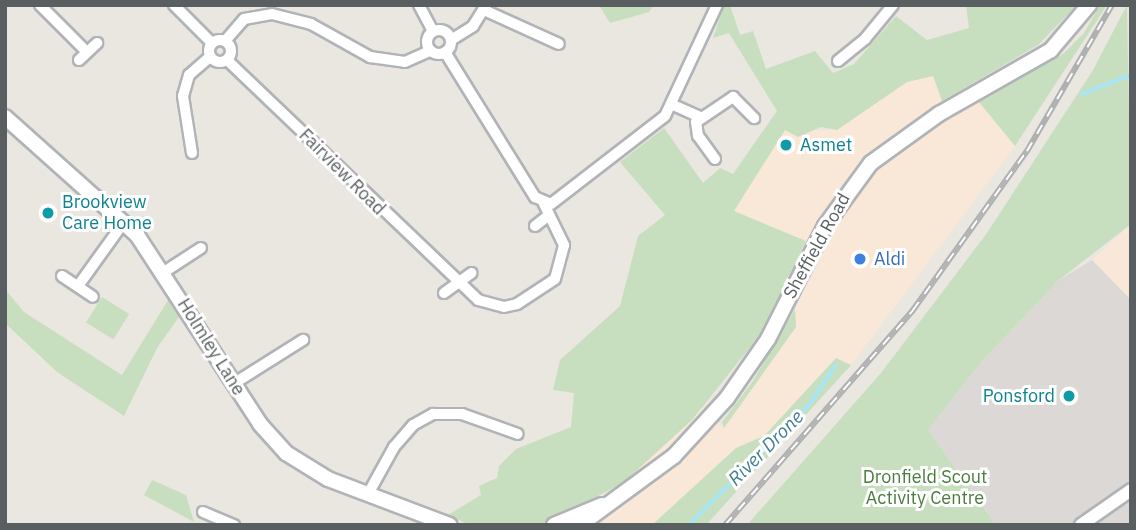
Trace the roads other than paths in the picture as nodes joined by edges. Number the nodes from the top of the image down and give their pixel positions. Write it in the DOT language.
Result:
graph roads {
  1 [pos="40,5"];
  2 [pos="174,5"];
  3 [pos="419,5"];
  4 [pos="717,5"];
  5 [pos="892,5"];
  6 [pos="1089,5"];
  7 [pos="485,7"];
  8 [pos="433,31"];
  9 [pos="451,40"];
  10 [pos="225,41"];
  11 [pos="97,43"];
  12 [pos="212,43"];
  13 [pos="559,44"];
  14 [pos="430,51"];
  15 [pos="445,52"];
  16 [pos="210,57"];
  17 [pos="228,60"];
  18 [pos="838,61"];
  19 [pos="671,104"];
  20 [pos="5,117"];
  21 [pos="702,117"];
  22 [pos="754,118"];
  23 [pos="192,153"];
  24 [pos="715,159"];
  25 [pos="544,204"];
  26 [pos="548,216"];
  27 [pos="124,222"];
  28 [pos="534,226"];
  29 [pos="201,248"];
  30 [pos="164,272"];
  31 [pos="472,273"];
  32 [pos="62,276"];
  33 [pos="457,284"];
  34 [pos="78,286"];
  35 [pos="444,293"];
  36 [pos="93,297"];
  37 [pos="303,340"];
  38 [pos="233,384"];
  39 [pos="518,434"];
  40 [pos="1131,490"];
  41 [pos="368,494"];
  42 [pos="610,504"];
  43 [pos="203,512"];
  44 [pos="417,519"];
  45 [pos="234,525"];
  46 [pos="450,525"];
  47 [pos="554,525"];
  48 [pos="580,525"];
  49 [pos="1081,525"];
  1 -- 11 [label="street"];
  2 -- 12 [label="street"];
  3 -- 8 [label="street"];
  4 -- 19 [label="street"];
  5 -- 18 [label="street"];
  6 -- 42 [label="main road, Sheffield Road"];
  7 -- 9 [label="street"];
  7 -- 13 [label="street"];
  8 -- 9 [label="street"];
  8 -- 14 [label="street"];
  9 -- 15 [label="street"];
  10 -- 12 [label="street"];
  10 -- 14 [label="street"];
  10 -- 17 [label="street"];
  12 -- 16 [label="street"];
  14 -- 15 [label="street"];
  15 -- 25 [label="street, Fairview Road"];
  16 -- 17 [label="street"];
  16 -- 23 [label="street"];
  17 -- 33 [label="street, Fairview Road"];
  19 -- 21 [label="street"];
  19 -- 25 [label="street"];
  20 -- 27 [label="main road, Holmley Lane"];
  21 -- 22 [label="street"];
  21 -- 24 [label="street"];
  25 -- 26 [label="street, Fairview Road"];
  26 -- 28 [label="street"];
  26 -- 33 [label="street, Fairview Road"];
  27 -- 30 [label="main road, Holmley Lane"];
  27 -- 34 [label="street"];
  29 -- 30 [label="street"];
  30 -- 38 [label="main road, Holmley Lane"];
  31 -- 33 [label="street"];
  32 -- 34 [label="street"];
  33 -- 35 [label="street"];
  34 -- 36 [label="street"];
  37 -- 38 [label="street"];
  38 -- 41 [label="main road, Holmley Lane"];
  39 -- 41 [label="street"];
  40 -- 49 [label="street"];
  41 -- 44 [label="main road, Holmley Lane"];
  42 -- 47 [label="main road"];
  42 -- 48 [label="main road, Sheffield Road"];
  43 -- 45 [label="street"];
  44 -- 46 [label="main road, Holmley Lane"];
}
